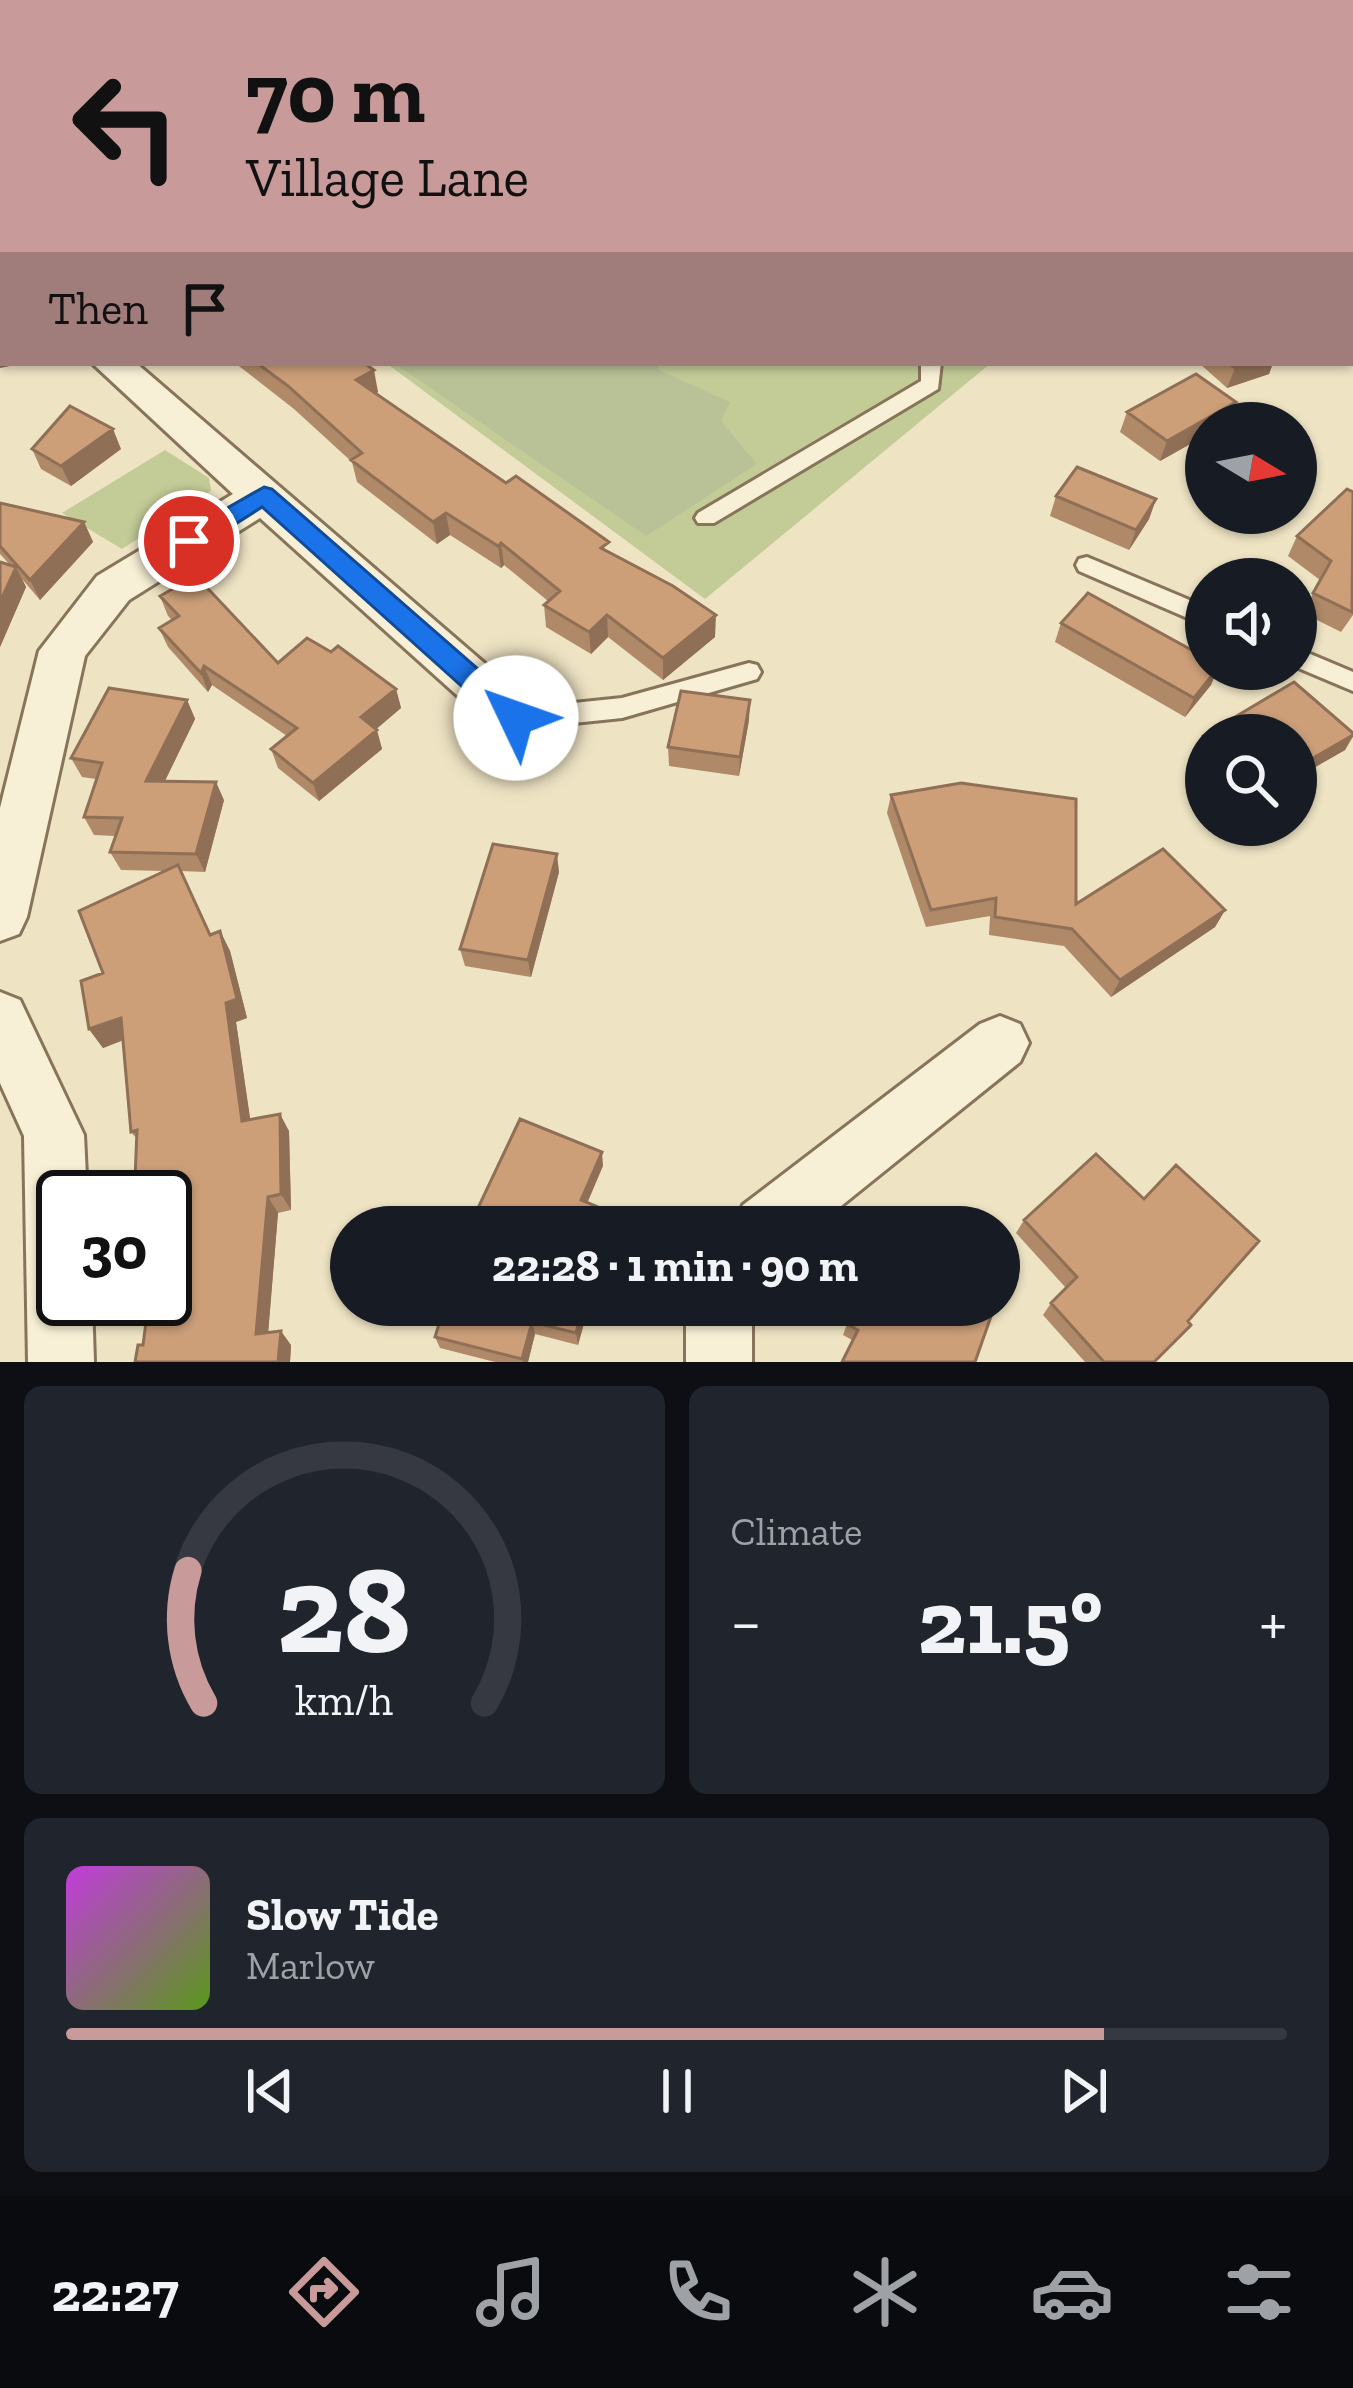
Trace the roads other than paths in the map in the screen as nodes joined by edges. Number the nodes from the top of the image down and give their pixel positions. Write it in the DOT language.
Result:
graph roads {
  1 [pos="115,366"];
  2 [pos="931,366"];
  3 [pos="264,495"];
  4 [pos="706,518"];
  5 [pos="1087,565"];
  6 [pos="1185,608"];
  7 [pos="1317,666"];
  8 [pos="749,672"];
  9 [pos="1353,682"];
  10 [pos="516,718"];
  11 [pos="0,917"];
  12 [pos="0,1019"];
  13 [pos="1000,1042"];
  14 [pos="792,1206"];
  15 [pos="718,1326"];
  16 [pos="61,1362"];
  17 [pos="719,1362"];
  1 -- 3 [label="street"];
  2 -- 4 [label="lane"];
  3 -- 10 [label="street"];
  3 -- 11 [label="street"];
  5 -- 6 [label="lane"];
  7 -- 9 [label="lane"];
  8 -- 10 [label="lane"];
  12 -- 16 [label="street"];
  13 -- 14 [label="street"];
  15 -- 17 [label="street"];
}
